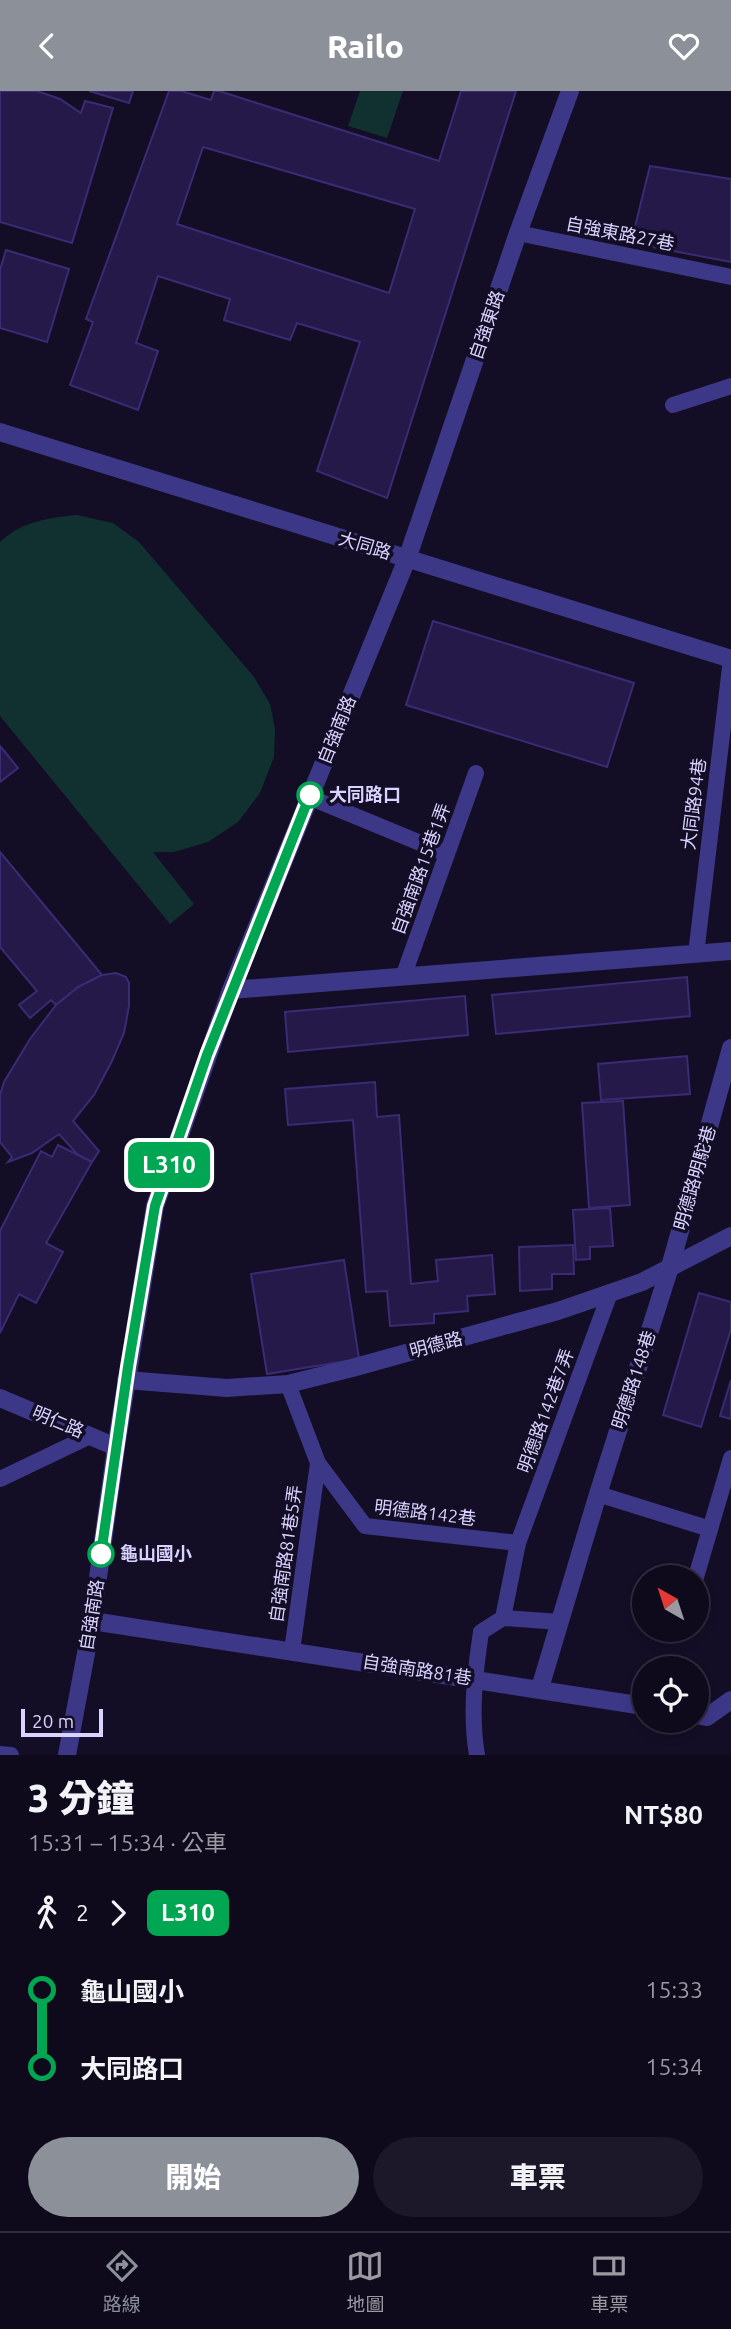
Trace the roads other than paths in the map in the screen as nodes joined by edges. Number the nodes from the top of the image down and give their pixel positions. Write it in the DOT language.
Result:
graph roads {
  1 [pos="569,91"];
  2 [pos="518,233"];
  3 [pos="731,277"];
  4 [pos="731,386"];
  5 [pos="673,405"];
  6 [pos="0,432"];
  7 [pos="407,559"];
  8 [pos="731,659"];
  9 [pos="476,773"];
  10 [pos="309,797"];
  11 [pos="447,854"];
  12 [pos="731,951"];
  13 [pos="696,954"];
  14 [pos="403,977"];
  15 [pos="231,990"];
  16 [pos="731,1048"];
  17 [pos="731,1237"];
  18 [pos="670,1267"];
  19 [pos="610,1293"];
  20 [pos="126,1380"];
  21 [pos="288,1384"];
  22 [pos="0,1398"];
  23 [pos="90,1436"];
  24 [pos="116,1447"];
  25 [pos="731,1458"];
  26 [pos="318,1463"];
  27 [pos="0,1479"];
  28 [pos="598,1494"];
  29 [pos="710,1529"];
  30 [pos="518,1543"];
  31 [pos="700,1565"];
  32 [pos="503,1618"];
  33 [pos="92,1621"];
  34 [pos="560,1622"];
  35 [pos="292,1651"];
  36 [pos="475,1679"];
  37 [pos="540,1688"];
  38 [pos="731,1700"];
  39 [pos="632,1704"];
  40 [pos="709,1716"];
  41 [pos="0,1754"];
  42 [pos="11,1755"];
  43 [pos="67,1755"];
  44 [pos="477,1755"];
  1 -- 2 [label="street, 自強東路"];
  2 -- 3 [label="lane, 自強東路27巷"];
  2 -- 7 [label="street, 自強東路"];
  4 -- 5 [label="lane"];
  6 -- 7 [label="street, 大同路"];
  7 -- 8 [label="street, 大同路"];
  7 -- 10 [label="street, 自強南路"];
  8 -- 13 [label="lane, 大同路94巷"];
  9 -- 11 [label="lane, 自強南路15巷1弄"];
  10 -- 11 [label="lane"];
  10 -- 15 [label="street, 自強南路"];
  11 -- 14 [label="lane, 自強南路15巷1弄"];
  12 -- 13 [label="street"];
  13 -- 14 [label="street"];
  14 -- 15 [label="street"];
  15 -- 20 [label="street, 自強南路"];
  16 -- 18 [label="street, 明德路明駝巷"];
  17 -- 18 [label="street, 明德路"];
  18 -- 19 [label="street, 明德路"];
  18 -- 28 [label="street, 明德路148巷"];
  19 -- 21 [label="street, 明德路"];
  19 -- 30 [label="lane, 明德路142巷7弄"];
  20 -- 21 [label="street, 明德路"];
  20 -- 24 [label="street, 自強南路"];
  21 -- 26 [label="lane, 明德路142巷"];
  22 -- 23 [label="street, 明仁路"];
  23 -- 24 [label="street, 明仁路"];
  23 -- 27 [label="lane"];
  24 -- 33 [label="street, 自強南路"];
  25 -- 29 [label="lane"];
  26 -- 30 [label="lane, 明德路142巷"];
  26 -- 35 [label="lane, 自強南路81巷5弄"];
  28 -- 29 [label="lane"];
  28 -- 34 [label="street"];
  29 -- 31 [label="lane"];
  30 -- 32 [label="lane, 明德路142巷7弄"];
  32 -- 34 [label="lane"];
  32 -- 36 [label="lane"];
  33 -- 35 [label="street, 自強南路81巷"];
  33 -- 43 [label="street, 自強南路"];
  34 -- 37 [label="street"];
  35 -- 36 [label="street, 自強南路81巷"];
  36 -- 37 [label="street, 自強南路81巷"];
  36 -- 44 [label="lane"];
  37 -- 39 [label="street, 自強南路81巷"];
  38 -- 40 [label="street"];
  41 -- 42 [label="lane"];
}
